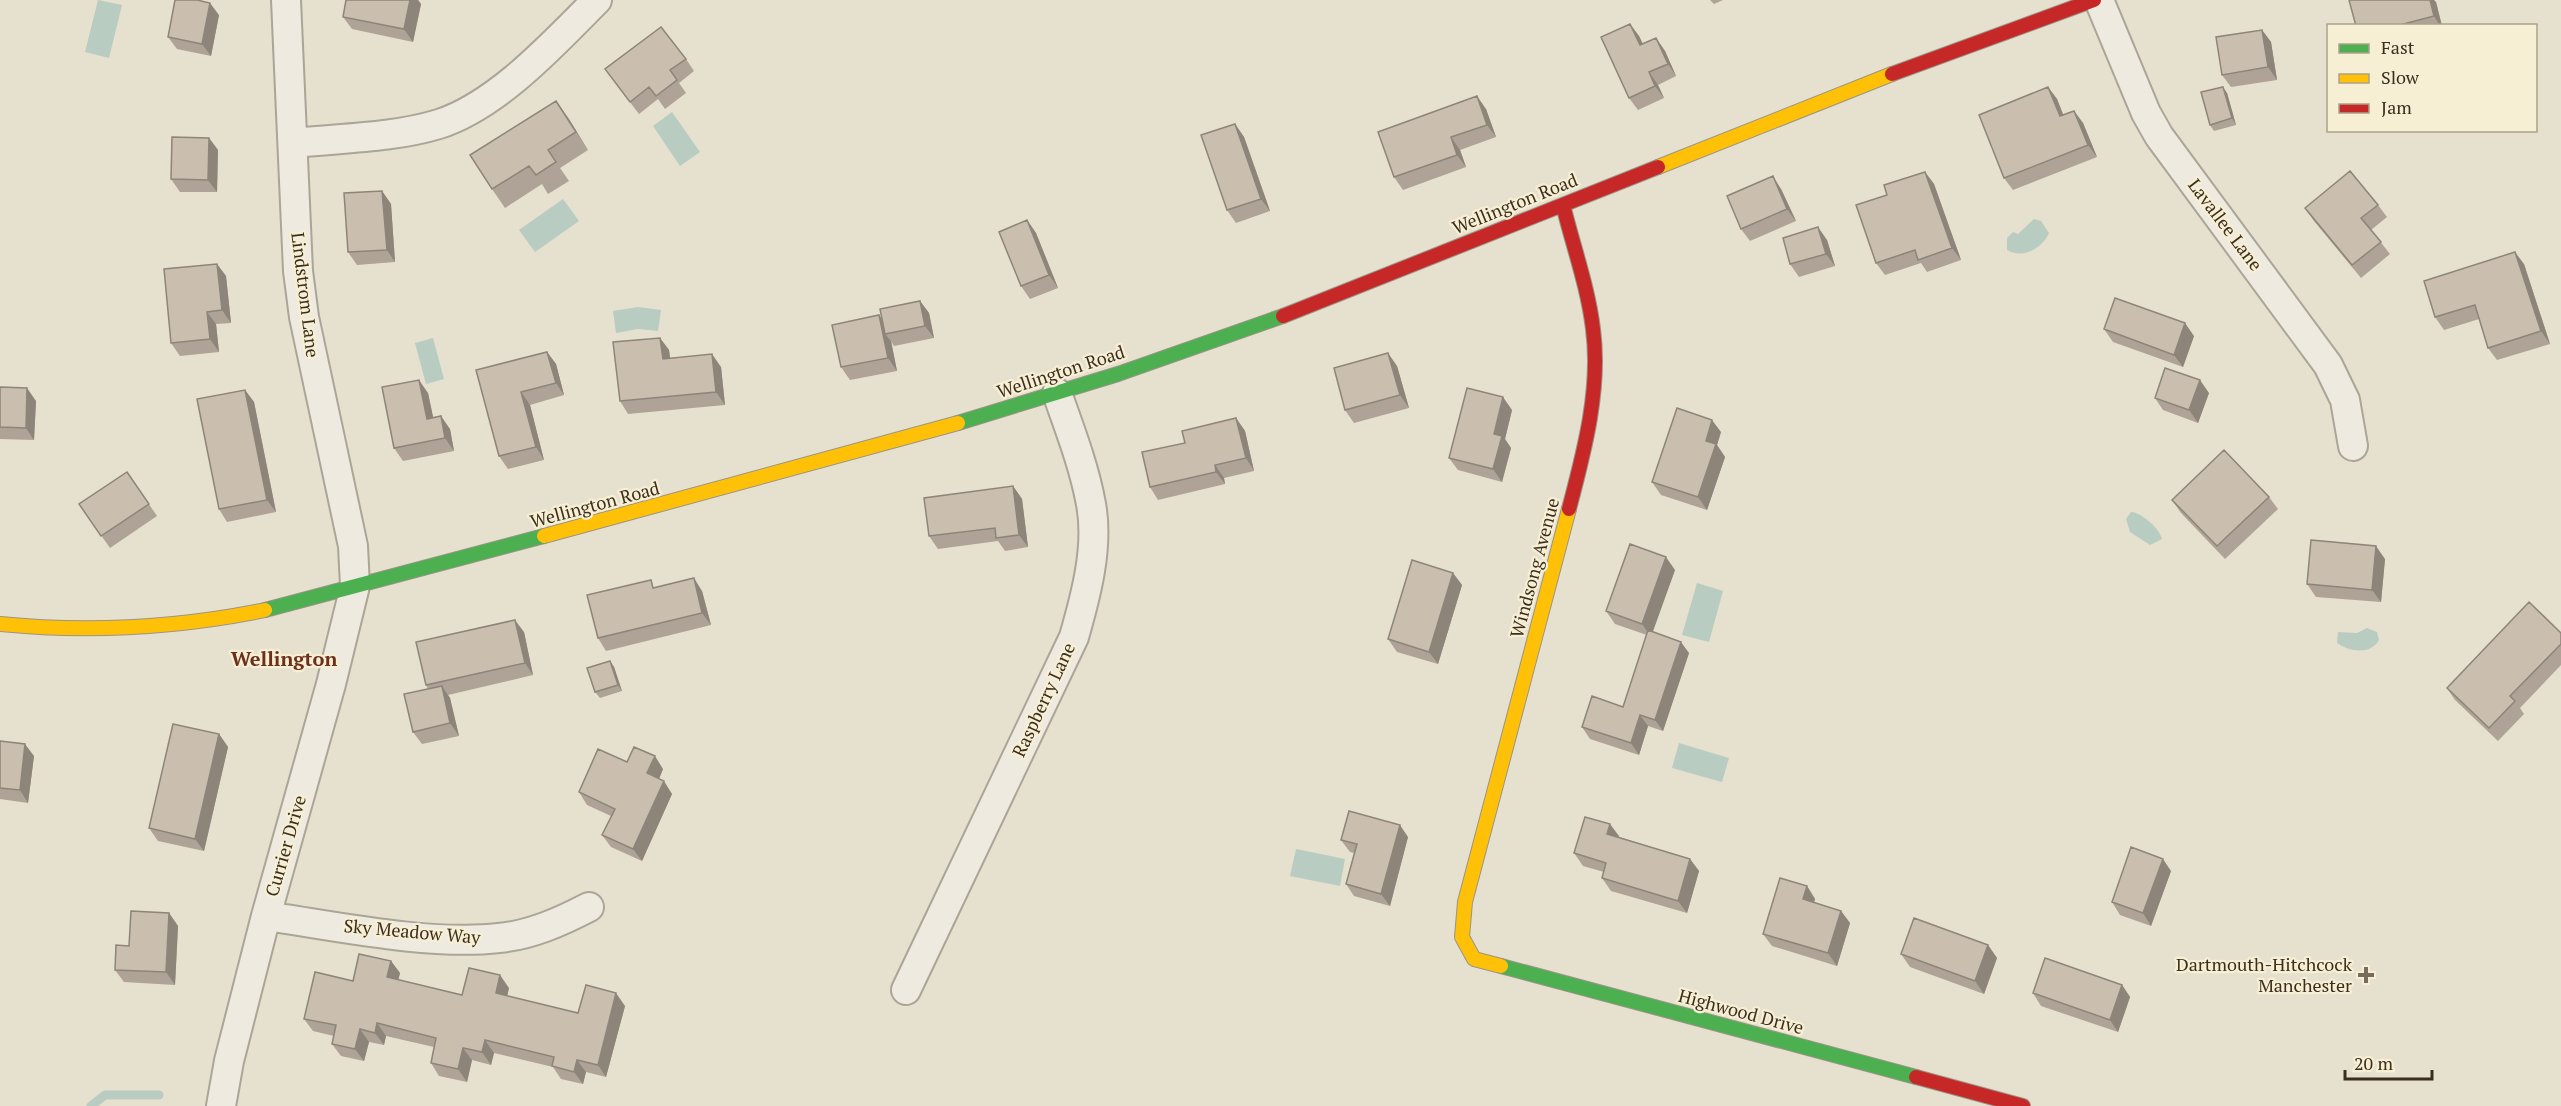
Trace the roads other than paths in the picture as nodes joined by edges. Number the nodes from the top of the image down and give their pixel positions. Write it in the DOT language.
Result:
graph roads {
  1 [pos="286,0"];
  2 [pos="597,0"];
  3 [pos="2094,0"];
  4 [pos="2099,0"];
  5 [pos="294,142"];
  6 [pos="1563,205"];
  7 [pos="1057,393"];
  8 [pos="2353,446"];
  9 [pos="355,586"];
  10 [pos="0,624"];
  11 [pos="589,908"];
  12 [pos="266,916"];
  13 [pos="1462,937"];
  14 [pos="906,990"];
  15 [pos="221,1106"];
  16 [pos="2023,1106"];
  1 -- 5 [label="street, Lindstrom Lane"];
  2 -- 5 [label="street"];
  3 -- 6 [label="main road, Wellington Road"];
  4 -- 8 [label="street, Lavallee Lane"];
  5 -- 9 [label="street, Lindstrom Lane"];
  6 -- 7 [label="main road, Wellington Road"];
  6 -- 13 [label="main road, Windsong Avenue"];
  7 -- 9 [label="main road, Wellington Road"];
  7 -- 14 [label="street, Raspberry Lane"];
  9 -- 10 [label="main road, Wellington Road"];
  9 -- 12 [label="street, Currier Drive"];
  11 -- 12 [label="street, Sky Meadow Way"];
  12 -- 15 [label="street, Currier Drive"];
  13 -- 16 [label="main road, Highwood Drive"];
}
